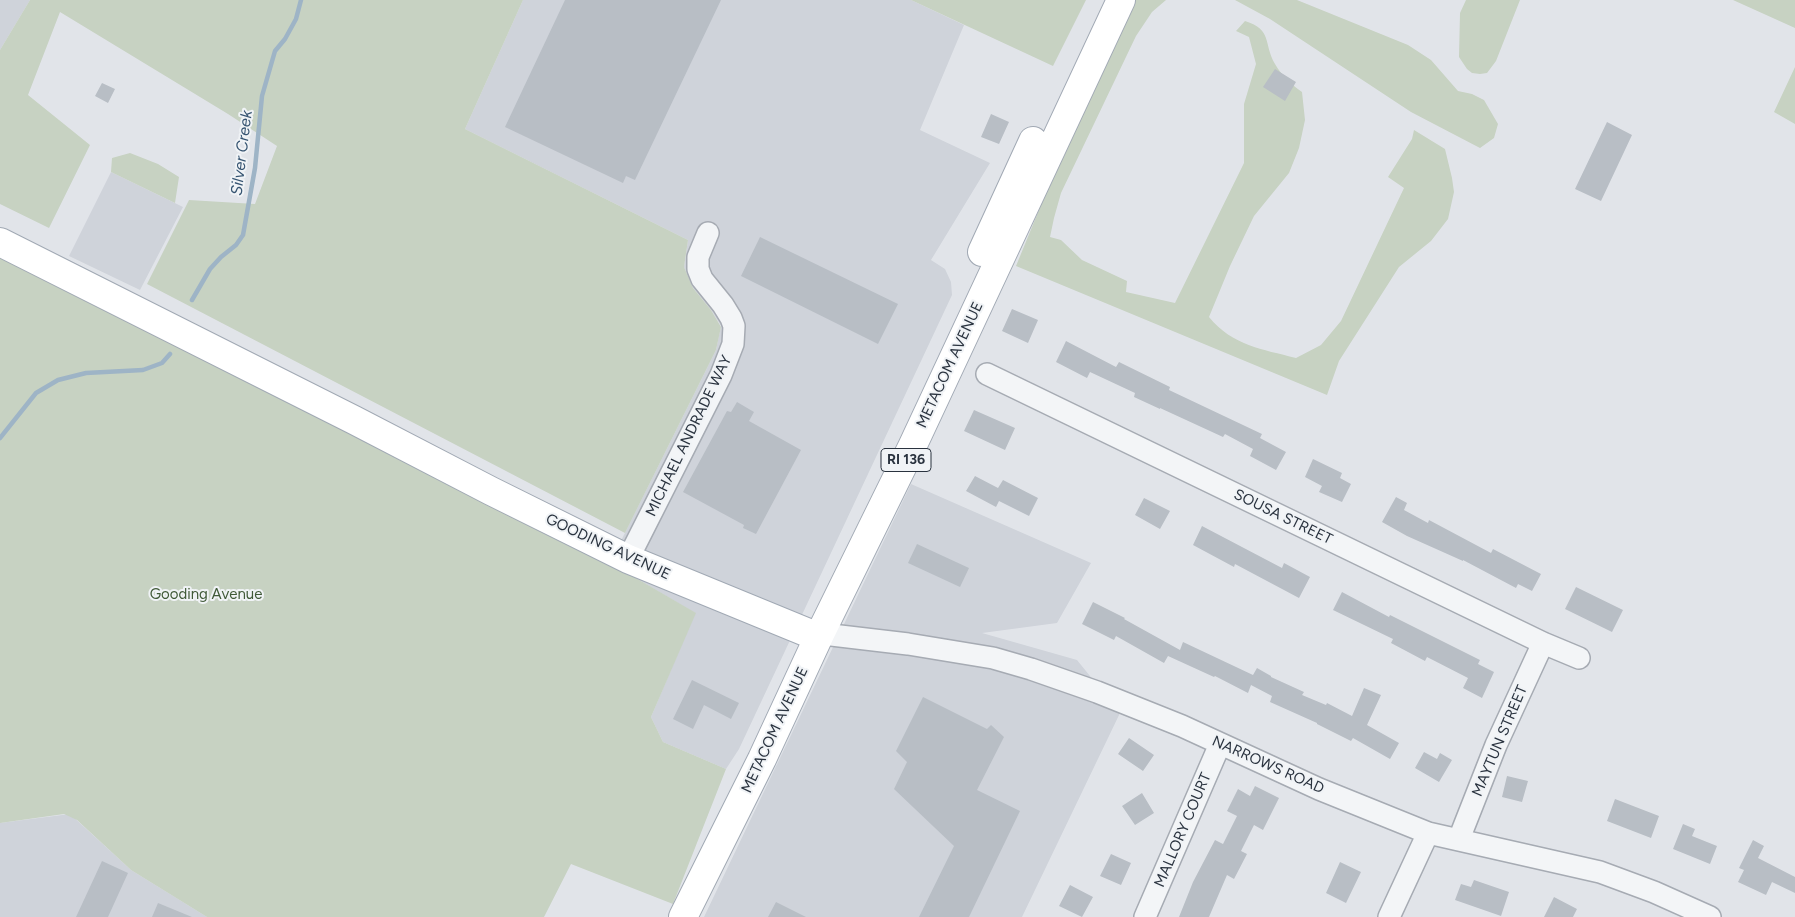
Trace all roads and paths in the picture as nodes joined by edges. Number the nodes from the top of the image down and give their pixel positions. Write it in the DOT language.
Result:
graph roads {
  1 [pos="1100,0"];
  2 [pos="1121,0"];
  3 [pos="708,232"];
  4 [pos="0,242"];
  5 [pos="987,374"];
  6 [pos="628,558"];
  7 [pos="813,633"];
  8 [pos="1543,643"];
  9 [pos="1579,658"];
  10 [pos="1220,744"];
  11 [pos="1428,833"];
  12 [pos="1458,839"];
  13 [pos="678,917"];
  14 [pos="683,917"];
  15 [pos="1145,917"];
  16 [pos="1389,917"];
  17 [pos="1710,917"];
  1 -- 7 [label="main road, METACOM AVENUE / RI 136"];
  2 -- 7 [label="main road, METACOM AVENUE / RI 136"];
  3 -- 6 [label="street, MICHAEL ANDRADE WAY"];
  4 -- 6 [label="main road, GOODING AVENUE"];
  5 -- 8 [label="street, SOUSA STREET"];
  6 -- 7 [label="main road, GOODING AVENUE"];
  7 -- 10 [label="street, NARROWS ROAD"];
  7 -- 13 [label="main road, METACOM AVENUE / RI 136"];
  7 -- 14 [label="main road, METACOM AVENUE / RI 136"];
  8 -- 9 [label="street, SOUSA STREET"];
  8 -- 12 [label="street, MAYTUN STREET"];
  10 -- 11 [label="street, NARROWS ROAD"];
  10 -- 15 [label="street, MALLORY COURT"];
  11 -- 12 [label="street, NARROWS ROAD"];
  11 -- 16 [label="street"];
  12 -- 17 [label="street, NARROWS ROAD"];
}
